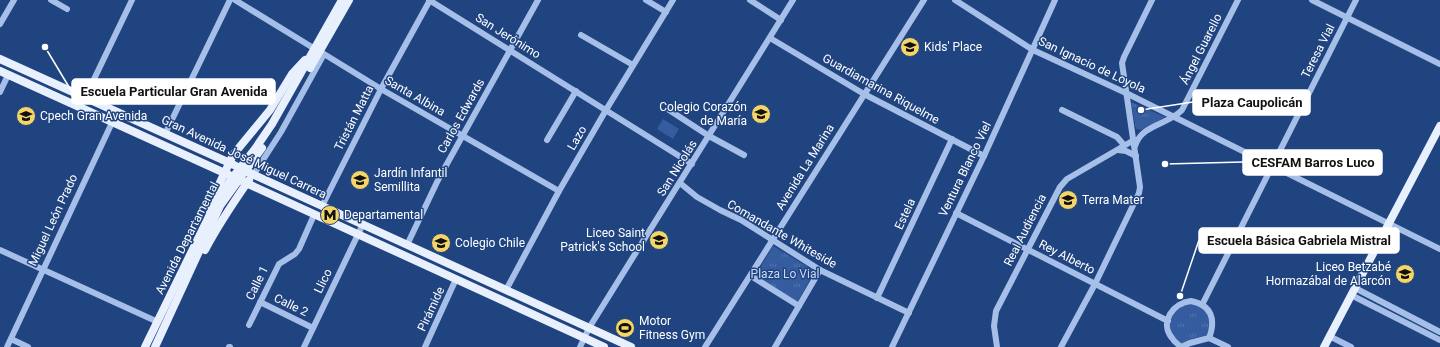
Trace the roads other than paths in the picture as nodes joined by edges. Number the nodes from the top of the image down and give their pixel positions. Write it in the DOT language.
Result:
graph roads {
  1 [pos="14,0"];
  2 [pos="51,0"];
  3 [pos="132,0"];
  4 [pos="230,0"];
  5 [pos="235,0"];
  6 [pos="342,0"];
  7 [pos="349,0"];
  8 [pos="429,0"];
  9 [pos="538,0"];
  10 [pos="646,0"];
  11 [pos="673,0"];
  12 [pos="750,0"];
  13 [pos="793,0"];
  14 [pos="924,0"];
  15 [pos="955,0"];
  16 [pos="1055,0"];
  17 [pos="1152,0"];
  18 [pos="1238,0"];
  19 [pos="1312,0"];
  20 [pos="1356,0"];
  21 [pos="67,9"];
  22 [pos="666,12"];
  23 [pos="1347,18"];
  24 [pos="781,20"];
  25 [pos="337,21"];
  26 [pos="0,24"];
  27 [pos="582,35"];
  28 [pos="770,38"];
  29 [pos="315,49"];
  30 [pos="510,50"];
  31 [pos="1033,50"];
  32 [pos="324,54"];
  33 [pos="0,59"];
  34 [pos="1440,64"];
  35 [pos="633,65"];
  36 [pos="4,73"];
  37 [pos="381,89"];
  38 [pos="576,91"];
  39 [pos="0,92"];
  40 [pos="1126,93"];
  41 [pos="864,94"];
  42 [pos="85,98"];
  43 [pos="606,110"];
  44 [pos="669,110"];
  45 [pos="1062,110"];
  46 [pos="116,112"];
  47 [pos="1174,117"];
  48 [pos="112,121"];
  49 [pos="1440,126"];
  50 [pos="1132,129"];
  51 [pos="1144,132"];
  52 [pos="166,134"];
  53 [pos="462,136"];
  54 [pos="709,136"];
  55 [pos="952,139"];
  56 [pos="547,140"];
  57 [pos="1134,140"];
  58 [pos="1124,146"];
  59 [pos="1135,148"];
  60 [pos="1116,150"];
  61 [pos="744,155"];
  62 [pos="984,156"];
  63 [pos="1136,156"];
  64 [pos="231,164"];
  65 [pos="692,164"];
  66 [pos="1272,165"];
  67 [pos="227,174"];
  68 [pos="252,174"];
  69 [pos="246,183"];
  70 [pos="680,183"];
  71 [pos="559,191"];
  72 [pos="322,206"];
  73 [pos="956,213"];
  74 [pos="314,215"];
  75 [pos="362,224"];
  76 [pos="1389,224"];
  77 [pos="358,234"];
  78 [pos="773,241"];
  79 [pos="407,245"];
  80 [pos="1028,249"];
  81 [pos="1440,249"];
  82 [pos="0,250"];
  83 [pos="458,268"];
  84 [pos="43,270"];
  85 [pos="820,270"];
  86 [pos="751,276"];
  87 [pos="456,279"];
  88 [pos="1095,284"];
  89 [pos="506,290"];
  90 [pos="1353,291"];
  91 [pos="877,298"];
  92 [pos="260,302"];
  93 [pos="1202,305"];
  94 [pos="799,306"];
  95 [pos="162,313"];
  96 [pos="909,313"];
  97 [pos="167,321"];
  98 [pos="1168,321"];
  99 [pos="158,322"];
  100 [pos="249,325"];
  101 [pos="313,328"];
  102 [pos="589,328"];
  103 [pos="1440,332"];
  104 [pos="1330,336"];
  105 [pos="584,338"];
  106 [pos="1210,338"];
  107 [pos="11,339"];
  108 [pos="1440,340"];
  109 [pos="7,347"];
  110 [pos="28,347"];
  111 [pos="145,347"];
  112 [pos="155,347"];
  113 [pos="304,347"];
  114 [pos="425,347"];
  115 [pos="580,347"];
  116 [pos="604,347"];
  117 [pos="631,347"];
  118 [pos="705,347"];
  119 [pos="775,347"];
  120 [pos="892,347"];
  121 [pos="997,347"];
  122 [pos="1061,347"];
  123 [pos="1181,347"];
  124 [pos="1228,347"];
  125 [pos="1324,347"];
  126 [pos="1351,347"];
  1 -- 26 [label="street"];
  2 -- 21 [label="street"];
  3 -- 42 [label="street"];
  4 -- 52 [label="street"];
  5 -- 29 [label="street"];
  6 -- 29 [label="main road, Avenida Departamental"];
  7 -- 25 [label="main road, Avenida Departamental"];
  8 -- 30 [label="street, San Jerónimo"];
  8 -- 37 [label="street, Tristán Matta"];
  9 -- 30 [label="street, Carlos Edwards"];
  10 -- 22 [label="street"];
  11 -- 22 [label="street, Lazo"];
  12 -- 24 [label="street"];
  13 -- 24 [label="street, San Nicolás"];
  14 -- 41 [label="street, Avenida La Marina"];
  15 -- 31 [label="street, San Ignacio de Loyola"];
  16 -- 31 [label="street, Ventura Blanco Viel"];
  17 -- 40 [label="street"];
  18 -- 47 [label="street, Ángel Guarello"];
  19 -- 23 [label="street"];
  20 -- 23 [label="street, Teresa Vial"];
  22 -- 35 [label="street, Lazo"];
  23 -- 34 [label="street"];
  23 -- 66 [label="street, Teresa Vial"];
  24 -- 28 [label="street, San Nicolás"];
  25 -- 32 [label="main road"];
  25 -- 97 [label="main road, Avenida Departamental"];
  27 -- 35 [label="street"];
  28 -- 41 [label="street, Guardiamarina Riquelme"];
  28 -- 54 [label="street, San Nicolás"];
  29 -- 64 [label="main road"];
  29 -- 95 [label="main road, Avenida Departamental"];
  30 -- 38 [label="street, San Jerónimo"];
  30 -- 53 [label="street, Carlos Edwards"];
  31 -- 40 [label="street, San Ignacio de Loyola"];
  31 -- 62 [label="street, Ventura Blanco Viel"];
  32 -- 37 [label="street, Santa Albina"];
  32 -- 68 [label="street"];
  33 -- 42 [label="main road, Gran Avenida José Miguel Carrera"];
  35 -- 43 [label="street, Lazo"];
  36 -- 39 [label="street"];
  36 -- 48 [label="main road, Gran Avenida José Miguel Carrera"];
  37 -- 53 [label="street, Santa Albina"];
  37 -- 72 [label="street, Tristán Matta"];
  38 -- 43 [label="street, San Jerónimo"];
  38 -- 56 [label="street"];
  40 -- 47 [label="street, San Ignacio de Loyola"];
  40 -- 50 [label="street"];
  41 -- 55 [label="street, Guardiamarina Riquelme"];
  41 -- 78 [label="street, Avenida La Marina"];
  42 -- 46 [label="main road, Gran Avenida José Miguel Carrera"];
  43 -- 65 [label="street, San Jerónimo"];
  43 -- 71 [label="street, Lazo"];
  44 -- 54 [label="street"];
  45 -- 58 [label="street"];
  46 -- 48 [label="street, Miguel León Prado"];
  46 -- 52 [label="main road, Gran Avenida José Miguel Carrera"];
  47 -- 51 [label="street, Ángel Guarello"];
  47 -- 66 [label="street, San Ignacio de Loyola"];
  48 -- 67 [label="main road, Gran Avenida José Miguel Carrera"];
  48 -- 84 [label="street, Miguel León Prado"];
  49 -- 76 [label="main road"];
  50 -- 51 [label="street"];
  50 -- 57 [label="street"];
  51 -- 59 [label="street"];
  52 -- 64 [label="main road, Gran Avenida José Miguel Carrera"];
  53 -- 71 [label="street, Santa Albina"];
  53 -- 79 [label="street, Carlos Edwards"];
  54 -- 61 [label="street"];
  54 -- 65 [label="street, San Nicolás"];
  55 -- 62 [label="street, Guardiamarina Riquelme"];
  55 -- 91 [label="street, Estela"];
  57 -- 58 [label="street, Real Audiencia"];
  57 -- 59 [label="street"];
  58 -- 60 [label="street, Real Audiencia"];
  59 -- 63 [label="street"];
  60 -- 63 [label="street"];
  60 -- 80 [label="street, Real Audiencia"];
  62 -- 73 [label="street, Ventura Blanco Viel"];
  63 -- 88 [label="street"];
  64 -- 67 [label="main road"];
  64 -- 68 [label="main road, Gran Avenida José Miguel Carrera, bridge"];
  65 -- 70 [label="street, San Nicolás"];
  66 -- 76 [label="street, San Ignacio de Loyola"];
  66 -- 93 [label="street, Teresa Vial"];
  67 -- 69 [label="main road, Gran Avenida José Miguel Carrera, bridge"];
  67 -- 95 [label="main road"];
  68 -- 69 [label="main road"];
  68 -- 72 [label="main road, Gran Avenida José Miguel Carrera"];
  69 -- 74 [label="main road, Gran Avenida José Miguel Carrera"];
  69 -- 97 [label="main road"];
  70 -- 78 [label="street, Comandante Whiteside"];
  70 -- 102 [label="street, San Nicolás"];
  71 -- 89 [label="street, Lazo"];
  72 -- 75 [label="main road, Gran Avenida José Miguel Carrera"];
  73 -- 80 [label="street, Rey Alberto"];
  73 -- 96 [label="street, Ventura Blanco Viel"];
  74 -- 77 [label="main road, Gran Avenida José Miguel Carrera"];
  74 -- 92 [label="street, Calle 1"];
  75 -- 77 [label="street, Llico"];
  75 -- 79 [label="main road, Gran Avenida José Miguel Carrera"];
  76 -- 81 [label="street, San Ignacio de Loyola"];
  76 -- 90 [label="main road"];
  77 -- 87 [label="main road, Gran Avenida José Miguel Carrera"];
  77 -- 101 [label="street, Llico"];
  78 -- 85 [label="street, Comandante Whiteside"];
  78 -- 86 [label="street, Avenida La Marina"];
  79 -- 83 [label="main road, Gran Avenida José Miguel Carrera"];
  80 -- 88 [label="street, Rey Alberto"];
  80 -- 121 [label="street, Real Audiencia"];
  82 -- 84 [label="street"];
  83 -- 87 [label="main road"];
  83 -- 89 [label="main road, Gran Avenida José Miguel Carrera"];
  84 -- 99 [label="street"];
  84 -- 107 [label="street, Miguel León Prado"];
  85 -- 91 [label="street, Comandante Whiteside"];
  85 -- 94 [label="street"];
  86 -- 94 [label="street"];
  86 -- 118 [label="street, Avenida La Marina"];
  87 -- 105 [label="main road, Gran Avenida José Miguel Carrera"];
  87 -- 114 [label="street, Pirámide"];
  88 -- 98 [label="street, Rey Alberto"];
  88 -- 122 [label="street"];
  89 -- 102 [label="main road, Gran Avenida José Miguel Carrera"];
  90 -- 103 [label="street"];
  90 -- 104 [label="main road"];
  90 -- 108 [label="street"];
  91 -- 96 [label="street, Comandante Whiteside"];
  92 -- 100 [label="street, Calle 1"];
  92 -- 101 [label="street, Calle 2"];
  93 -- 98 [label="street"];
  93 -- 106 [label="street"];
  94 -- 119 [label="street"];
  95 -- 99 [label="main road, Avenida Departamental"];
  96 -- 120 [label="street, Ventura Blanco Viel"];
  97 -- 112 [label="main road, Avenida Departamental"];
  98 -- 123 [label="street"];
  99 -- 111 [label="main road, Avenida Departamental"];
  101 -- 113 [label="street, Llico"];
  102 -- 105 [label="street, San Nicolás"];
  102 -- 117 [label="main road, Gran Avenida José Miguel Carrera"];
  104 -- 125 [label="main road"];
  104 -- 126 [label="street"];
  105 -- 115 [label="street, San Nicolás"];
  105 -- 116 [label="main road, Gran Avenida José Miguel Carrera"];
  106 -- 123 [label="street"];
  106 -- 124 [label="street"];
  107 -- 109 [label="street, Miguel León Prado"];
  107 -- 110 [label="street"];
}
